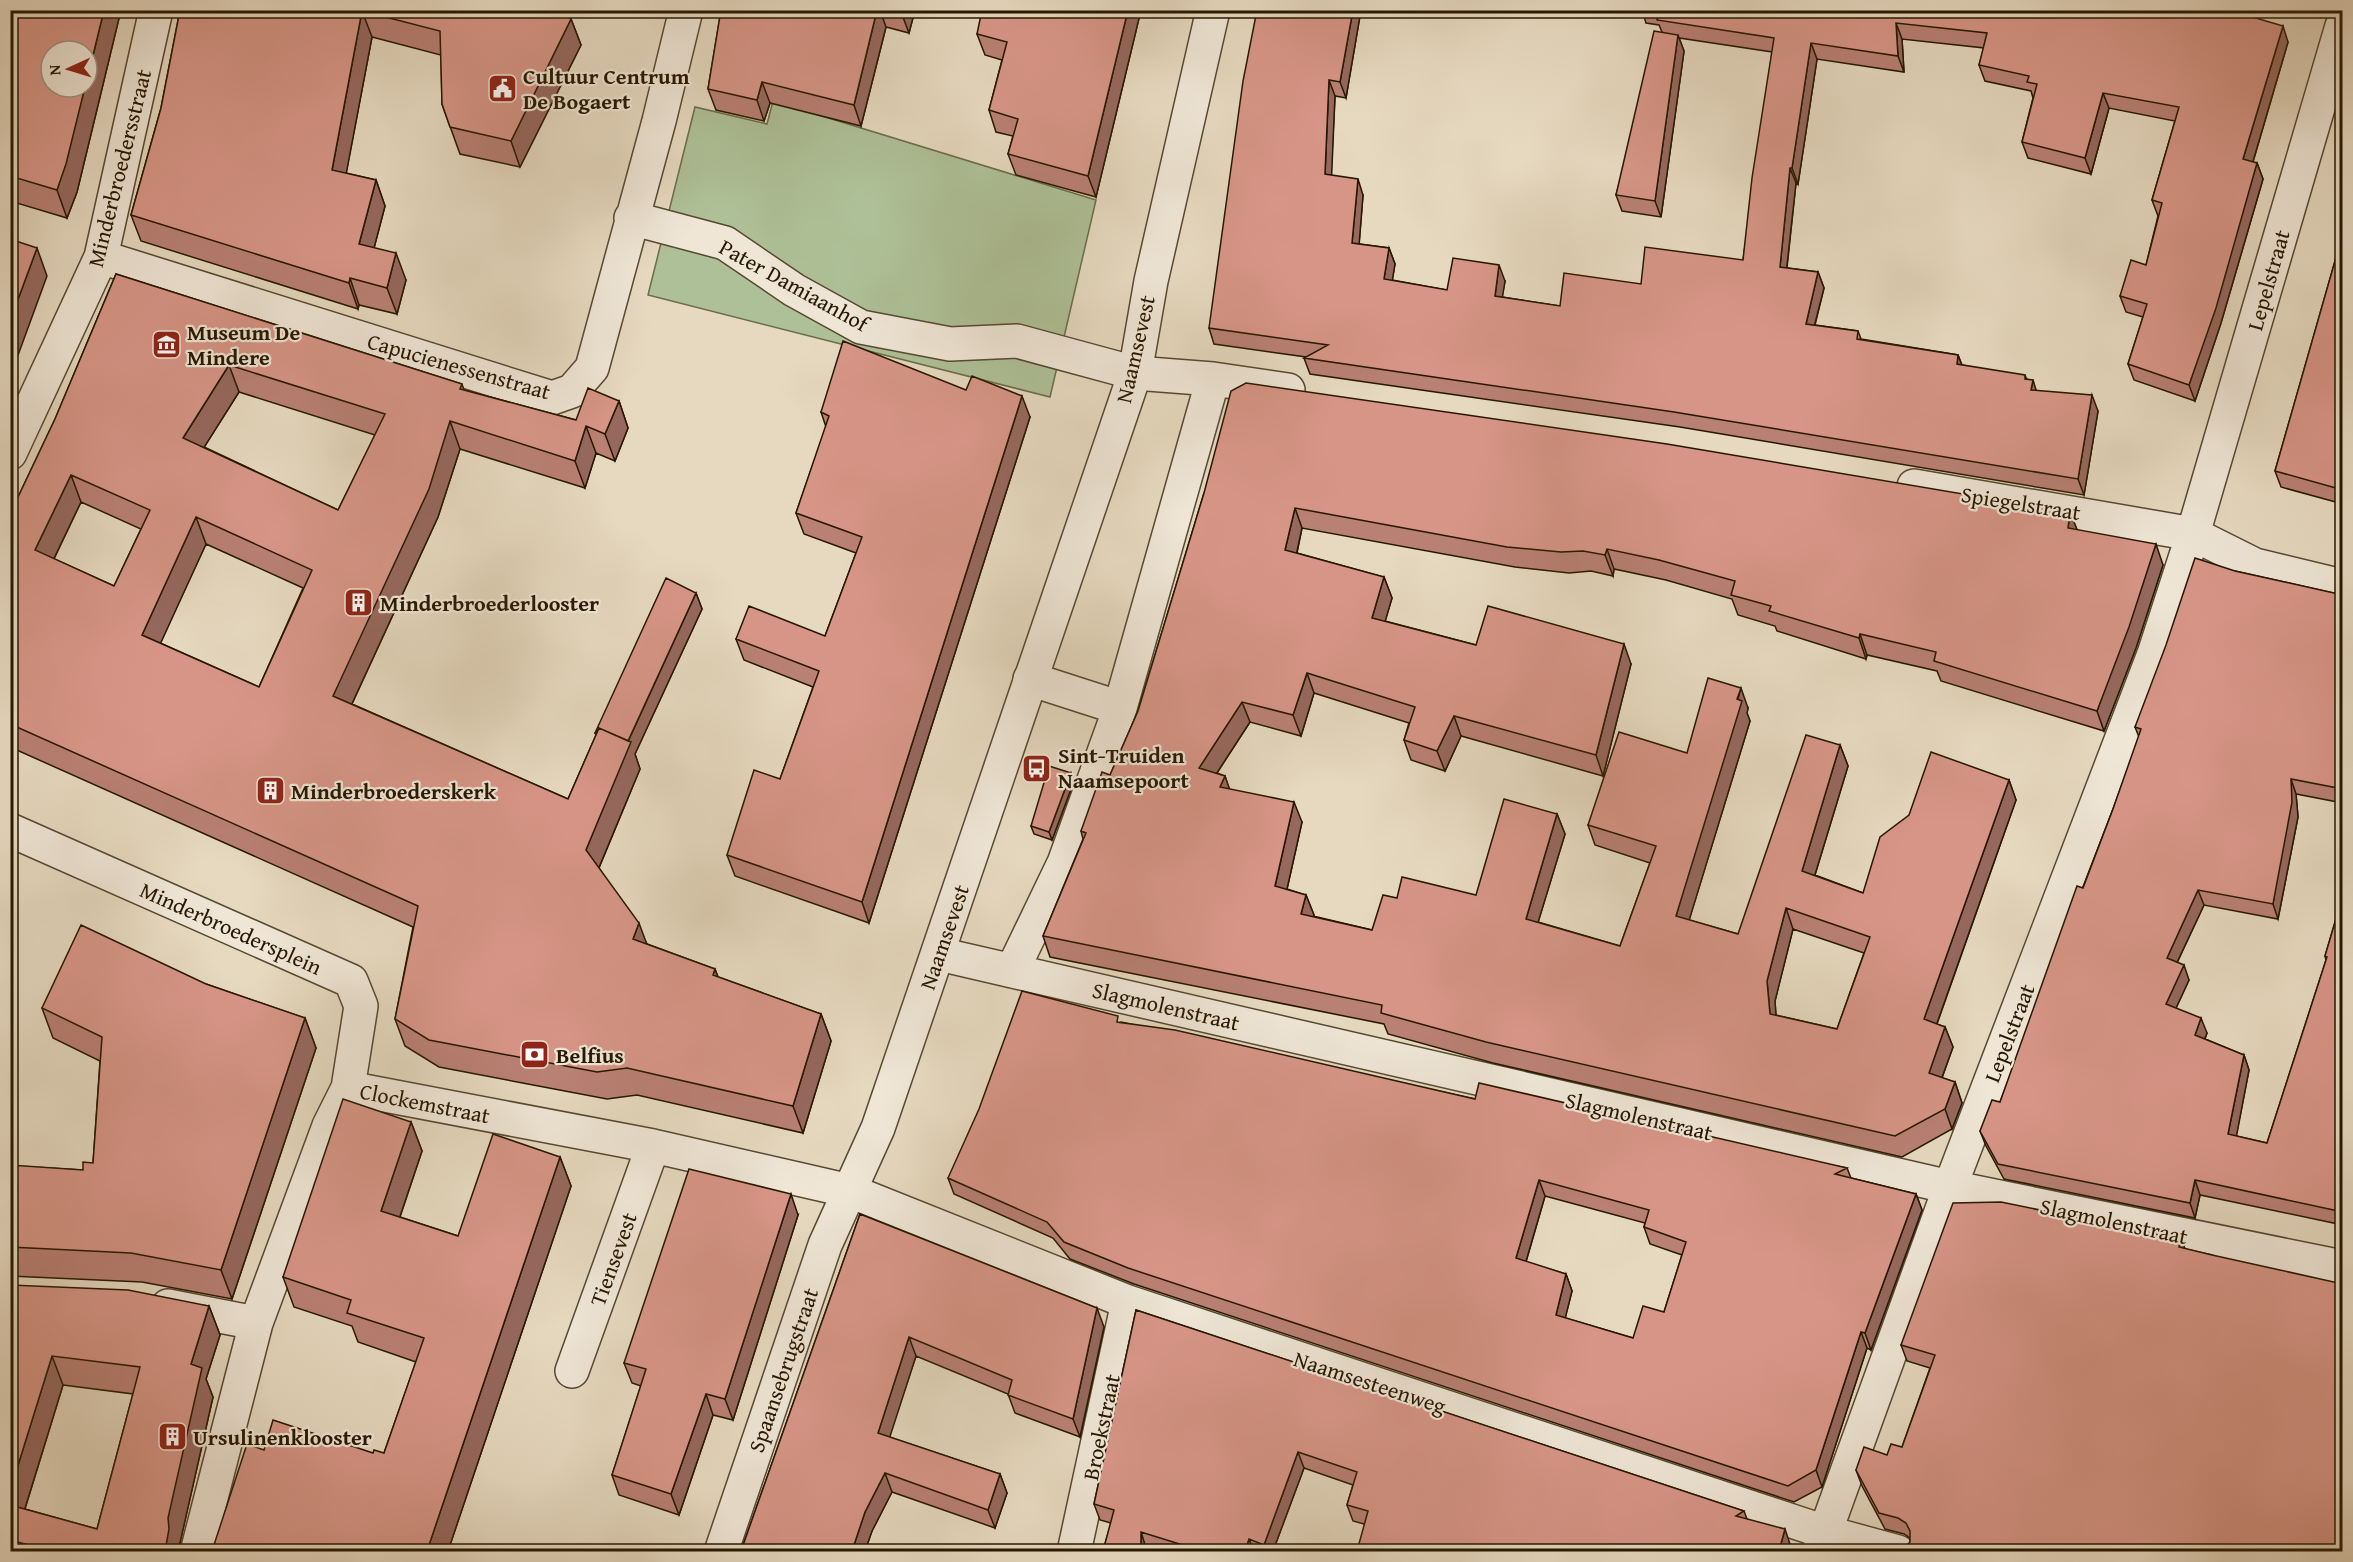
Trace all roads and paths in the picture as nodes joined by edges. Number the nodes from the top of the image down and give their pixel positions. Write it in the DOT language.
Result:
graph roads {
  1 [pos="156,10"];
  2 [pos="686,10"];
  3 [pos="1213,10"];
  4 [pos="2343,26"];
  5 [pos="631,218"];
  6 [pos="101,258"];
  7 [pos="1135,373"];
  8 [pos="1214,379"];
  9 [pos="1320,395"];
  10 [pos="10,453"];
  11 [pos="1886,481"];
  12 [pos="2193,534"];
  13 [pos="2343,586"];
  14 [pos="1030,679"];
  15 [pos="1120,708"];
  16 [pos="10,831"];
  17 [pos="939,954"];
  18 [pos="1012,971"];
  19 [pos="348,1088"];
  20 [pos="653,1146"];
  21 [pos="1950,1187"];
  22 [pos="850,1191"];
  23 [pos="2343,1267"];
  24 [pos="141,1301"];
  25 [pos="1128,1302"];
  26 [pos="256,1323"];
  27 [pos="572,1371"];
  28 [pos="1822,1542"];
  29 [pos="197,1551"];
  30 [pos="721,1551"];
  31 [pos="1074,1551"];
  32 [pos="1898,1551"];
  1 -- 6 [label="street, Minderbroedersstraat"];
  2 -- 5 [label="street, Capucienessenstraat"];
  3 -- 7 [label="street, Naamsevest"];
  4 -- 12 [label="street, Lepelstraat"];
  5 -- 6 [label="street, Capucienessenstraat"];
  5 -- 7 [label="street, Pater Damiaanhof"];
  6 -- 10 [label="street, Minderbroedersstraat"];
  7 -- 8 [label="street"];
  7 -- 14 [label="street, Naamsevest"];
  8 -- 9 [label="street"];
  8 -- 15 [label="street"];
  11 -- 12 [label="street, Spiegelstraat"];
  12 -- 13 [label="street"];
  12 -- 21 [label="street, Lepelstraat"];
  14 -- 15 [label="street"];
  14 -- 17 [label="street, Naamsevest"];
  15 -- 18 [label="street"];
  16 -- 19 [label="street, Minderbroedersplein"];
  17 -- 18 [label="street, Slagmolenstraat"];
  17 -- 22 [label="street, Naamsevest"];
  18 -- 21 [label="street, Slagmolenstraat"];
  19 -- 20 [label="street, Clockemstraat"];
  19 -- 26 [label="street, Clockemstraat"];
  20 -- 22 [label="street, Clockemstraat"];
  20 -- 27 [label="street, Tiensevest"];
  21 -- 23 [label="street, Slagmolenstraat"];
  21 -- 28 [label="street, Lepelstraat"];
  22 -- 25 [label="street, Naamsesteenweg"];
  22 -- 30 [label="street, Spaansebrugstraat"];
  24 -- 26 [label="street"];
  25 -- 28 [label="street, Naamsesteenweg"];
  25 -- 31 [label="street, Broekstraat"];
  26 -- 29 [label="street, Clockemstraat"];
  28 -- 32 [label="street, Naamsesteenweg"];
}
